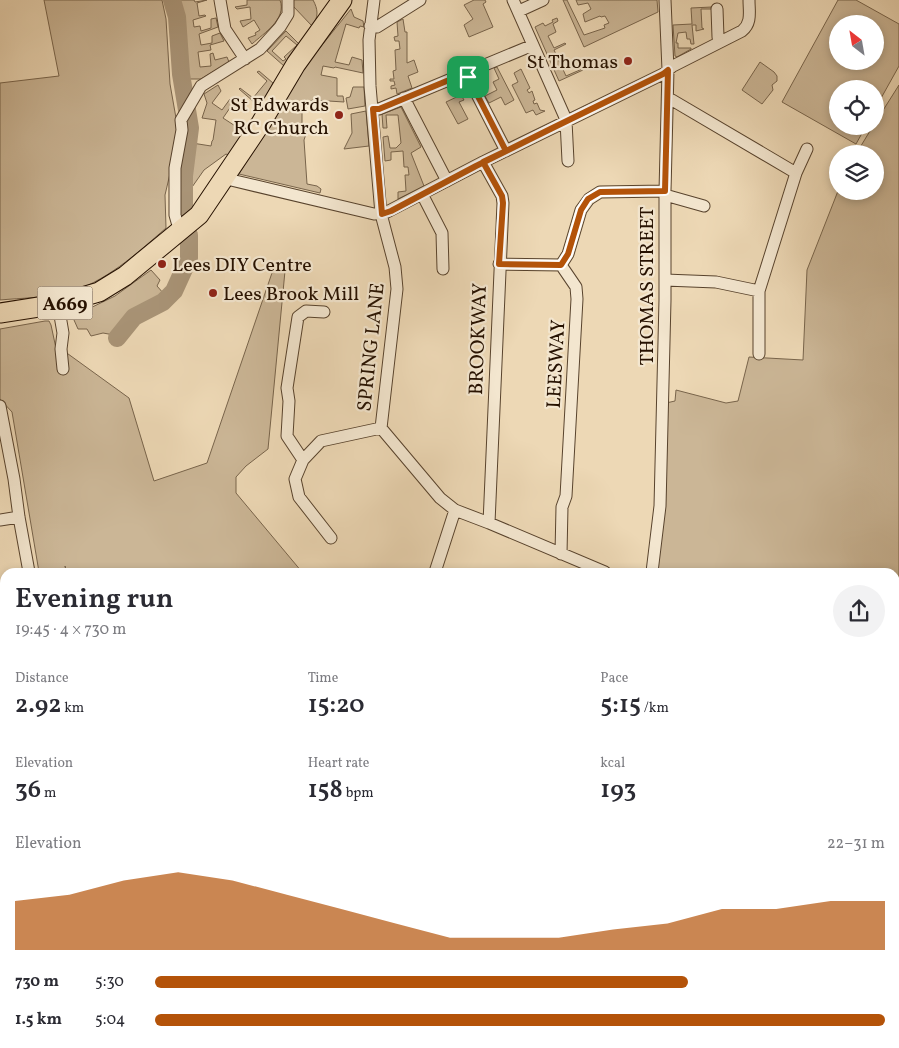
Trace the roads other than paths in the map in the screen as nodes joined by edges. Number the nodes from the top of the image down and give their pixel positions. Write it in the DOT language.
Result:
graph roads {
  1 [pos="220,0"];
  2 [pos="288,0"];
  3 [pos="374,0"];
  4 [pos="420,0"];
  5 [pos="514,0"];
  6 [pos="543,0"];
  7 [pos="665,0"];
  8 [pos="749,0"];
  9 [pos="336,2"];
  10 [pos="717,9"];
  11 [pos="519,11"];
  12 [pos="370,26"];
  13 [pos="721,41"];
  14 [pos="533,45"];
  15 [pos="245,59"];
  16 [pos="668,70"];
  17 [pos="466,73"];
  18 [pos="404,98"];
  19 [pos="668,100"];
  20 [pos="373,109"];
  21 [pos="566,121"];
  22 [pos="807,149"];
  23 [pos="506,151"];
  24 [pos="568,161"];
  25 [pos="483,162"];
  26 [pos="796,173"];
  27 [pos="226,177"];
  28 [pos="447,181"];
  29 [pos="665,193"];
  30 [pos="422,194"];
  31 [pos="704,206"];
  32 [pos="382,214"];
  33 [pos="182,230"];
  34 [pos="499,264"];
  35 [pos="561,265"];
  36 [pos="443,270"];
  37 [pos="665,280"];
  38 [pos="759,291"];
  39 [pos="58,304"];
  40 [pos="324,312"];
  41 [pos="0,313"];
  42 [pos="759,354"];
  43 [pos="64,370"];
  44 [pos="0,406"];
  45 [pos="381,428"];
  46 [pos="303,460"];
  47 [pos="454,510"];
  48 [pos="19,517"];
  49 [pos="0,520"];
  50 [pos="489,522"];
  51 [pos="331,538"];
  52 [pos="561,554"];
  53 [pos="28,568"];
  54 [pos="436,568"];
  55 [pos="591,568"];
  56 [pos="652,568"];
  1 -- 15 [label="street"];
  2 -- 15 [label="street"];
  3 -- 12 [label="street, SPRING LANE"];
  4 -- 12 [label="street"];
  5 -- 11 [label="street"];
  6 -- 11 [label="street"];
  7 -- 16 [label="street, THOMAS STREET"];
  8 -- 13 [label="street"];
  9 -- 27 [label="main road, A669"];
  10 -- 13 [label="street"];
  11 -- 14 [label="street"];
  12 -- 20 [label="street, SPRING LANE"];
  13 -- 16 [label="street"];
  14 -- 17 [label="street"];
  14 -- 21 [label="street"];
  15 -- 33 [label="street"];
  16 -- 19 [label="street, THOMAS STREET"];
  16 -- 21 [label="street"];
  17 -- 18 [label="street"];
  17 -- 23 [label="street"];
  18 -- 20 [label="street"];
  18 -- 28 [label="street"];
  19 -- 26 [label="street"];
  19 -- 29 [label="street, THOMAS STREET"];
  20 -- 32 [label="street, SPRING LANE"];
  21 -- 23 [label="street"];
  21 -- 24 [label="street"];
  22 -- 26 [label="street"];
  23 -- 25 [label="street"];
  25 -- 28 [label="street"];
  25 -- 34 [label="street, BROOKWAY"];
  26 -- 38 [label="street"];
  27 -- 32 [label="street"];
  27 -- 33 [label="main road, A669"];
  28 -- 30 [label="street"];
  29 -- 31 [label="street"];
  29 -- 35 [label="street"];
  29 -- 37 [label="street, THOMAS STREET"];
  30 -- 32 [label="street"];
  30 -- 36 [label="street"];
  32 -- 45 [label="street, SPRING LANE"];
  33 -- 39 [label="main road, A669"];
  34 -- 35 [label="street"];
  34 -- 50 [label="street, BROOKWAY"];
  35 -- 52 [label="street, LEESWAY"];
  37 -- 38 [label="street"];
  37 -- 56 [label="street, THOMAS STREET"];
  38 -- 42 [label="street"];
  39 -- 41 [label="main road, A669"];
  39 -- 43 [label="street"];
  40 -- 46 [label="street"];
  44 -- 48 [label="street"];
  45 -- 46 [label="street"];
  45 -- 47 [label="street, SPRING LANE"];
  46 -- 51 [label="street"];
  47 -- 50 [label="street, SPRING LANE"];
  47 -- 54 [label="street"];
  48 -- 49 [label="street"];
  48 -- 53 [label="street"];
  50 -- 52 [label="street, SPRING LANE"];
  52 -- 55 [label="street, SPRING LANE"];
}
